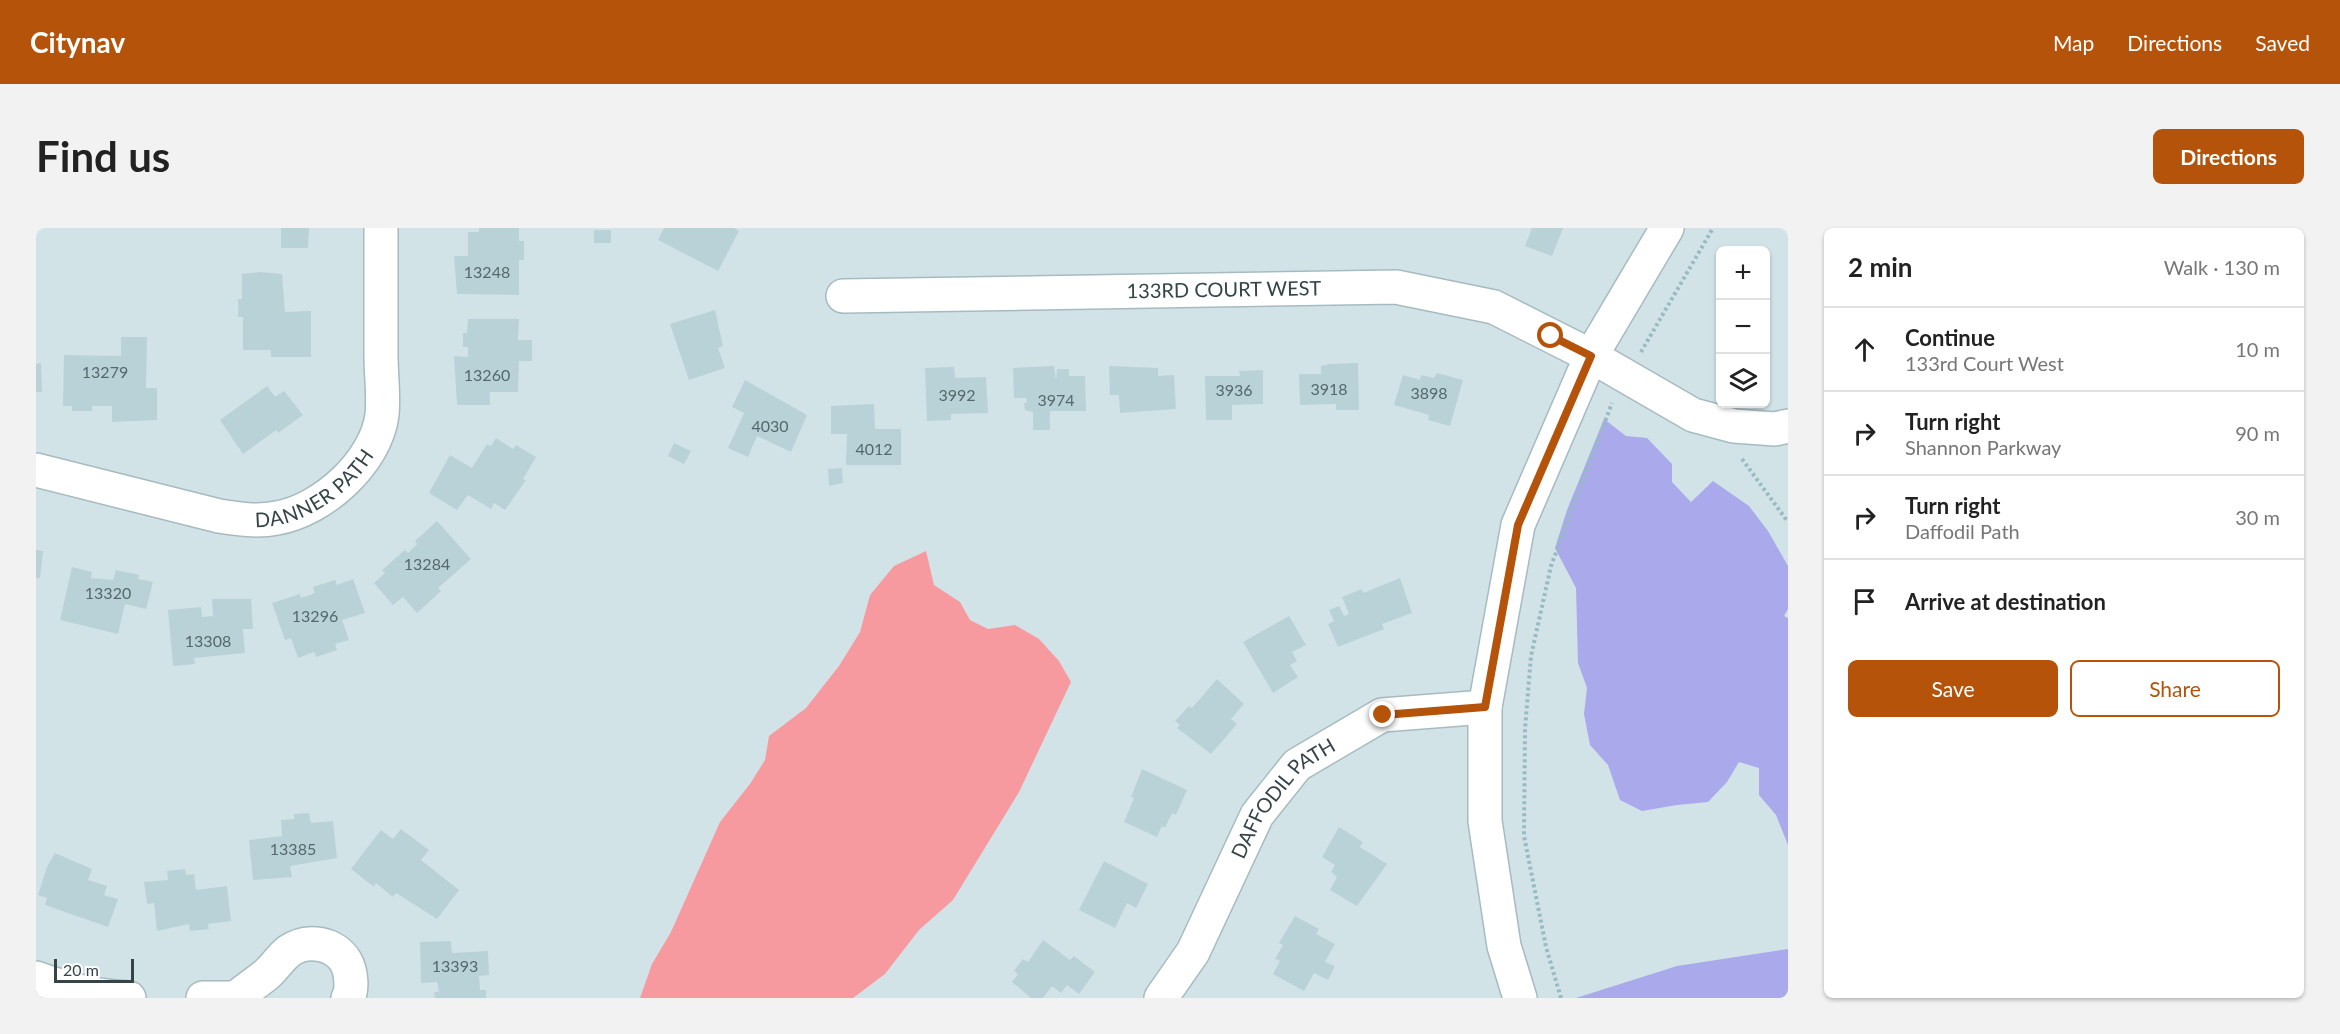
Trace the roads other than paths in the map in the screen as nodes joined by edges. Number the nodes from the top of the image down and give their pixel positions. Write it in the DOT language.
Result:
graph roads {
  1 [pos="381,228"];
  2 [pos="1668,228"];
  3 [pos="843,296"];
  4 [pos="1591,356"];
  5 [pos="1788,426"];
  6 [pos="36,470"];
  7 [pos="1485,707"];
  8 [pos="36,978"];
  9 [pos="239,997"];
  10 [pos="129,998"];
  11 [pos="203,998"];
  12 [pos="348,998"];
  13 [pos="1161,998"];
  14 [pos="1521,998"];
  1 -- 6 [label="street, DANNER PATH"];
  2 -- 4 [label="street"];
  3 -- 4 [label="street, 133RD COURT WEST"];
  4 -- 5 [label="street, 133RD COURT WEST"];
  4 -- 7 [label="street"];
  7 -- 13 [label="street, DAFFODIL PATH"];
  7 -- 14 [label="street"];
  8 -- 10 [label="street"];
  9 -- 11 [label="street"];
  9 -- 12 [label="street"];
}
